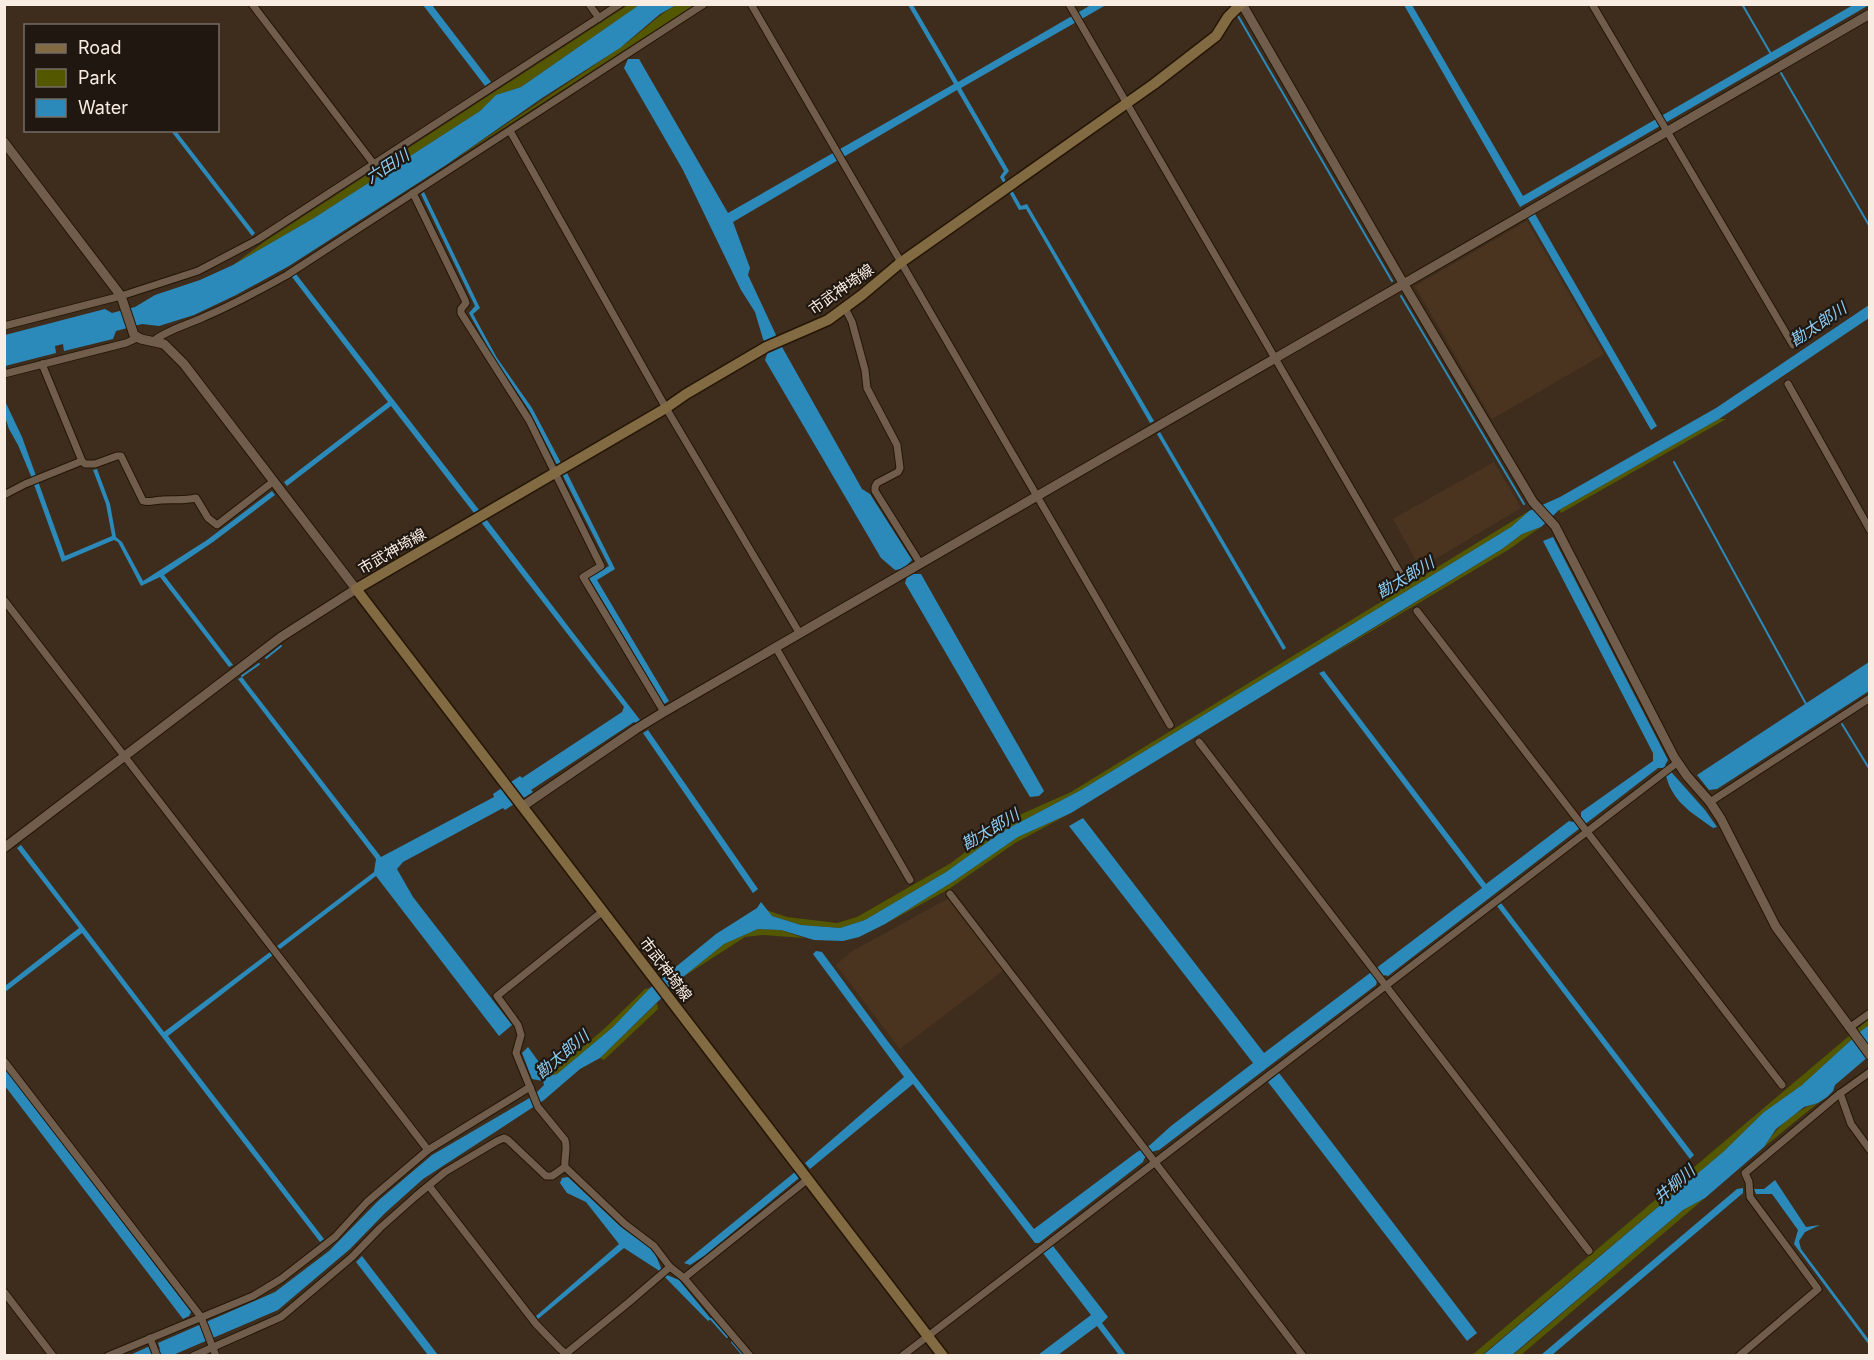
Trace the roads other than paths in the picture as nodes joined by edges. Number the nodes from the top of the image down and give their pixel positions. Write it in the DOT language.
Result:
graph roads {
  1 [pos="252,4"];
  2 [pos="589,4"];
  3 [pos="620,4"];
  4 [pos="704,4"];
  5 [pos="751,4"];
  6 [pos="1069,4"];
  7 [pos="1242,4"];
  8 [pos="1592,4"];
  9 [pos="1869,14"];
  10 [pos="599,18"];
  11 [pos="1126,103"];
  12 [pos="1665,130"];
  13 [pos="510,131"];
  14 [pos="4,142"];
  15 [pos="373,164"];
  16 [pos="413,193"];
  17 [pos="900,263"];
  18 [pos="1403,283"];
  19 [pos="121,296"];
  20 [pos="845,308"];
  21 [pos="4,326"];
  22 [pos="134,334"];
  23 [pos="153,341"];
  24 [pos="1793,345"];
  25 [pos="1275,358"];
  26 [pos="42,364"];
  27 [pos="4,374"];
  28 [pos="1788,384"];
  29 [pos="666,408"];
  30 [pos="82,461"];
  31 [pos="554,473"];
  32 [pos="274,481"];
  33 [pos="4,495"];
  34 [pos="1036,497"];
  35 [pos="1869,530"];
  36 [pos="920,563"];
  37 [pos="1404,580"];
  38 [pos="356,589"];
  39 [pos="4,600"];
  40 [pos="1416,611"];
  41 [pos="800,634"];
  42 [pos="776,648"];
  43 [pos="1869,698"];
  44 [pos="664,712"];
  45 [pos="1170,725"];
  46 [pos="1199,742"];
  47 [pos="125,756"];
  48 [pos="1678,762"];
  49 [pos="1710,802"];
  50 [pos="522,805"];
  51 [pos="1585,831"];
  52 [pos="4,848"];
  53 [pos="910,880"];
  54 [pos="950,894"];
  55 [pos="603,911"];
  56 [pos="1384,983"];
  57 [pos="1869,1013"];
  58 [pos="1849,1028"];
  59 [pos="1869,1055"];
  60 [pos="4,1061"];
  61 [pos="1869,1072"];
  62 [pos="1782,1085"];
  63 [pos="531,1090"];
  64 [pos="1840,1093"];
  65 [pos="428,1150"];
  66 [pos="1869,1150"];
  67 [pos="1154,1159"];
  68 [pos="565,1167"];
  69 [pos="808,1179"];
  70 [pos="429,1186"];
  71 [pos="1589,1251"];
  72 [pos="665,1271"];
  73 [pos="684,1278"];
  74 [pos="4,1292"];
  75 [pos="201,1317"];
  76 [pos="928,1335"];
  77 [pos="150,1338"];
  78 [pos="156,1352"];
  79 [pos="215,1352"];
  80 [pos="566,1355"];
  81 [pos="53,1356"];
  82 [pos="108,1356"];
  83 [pos="193,1356"];
  84 [pos="750,1356"];
  85 [pos="902,1356"];
  86 [pos="943,1356"];
  87 [pos="1303,1356"];
  88 [pos="1739,1356"];
  1 -- 15 [label="street"];
  2 -- 10 [label="street"];
  3 -- 10 [label="street"];
  4 -- 13 [label="street"];
  5 -- 17 [label="street"];
  6 -- 11 [label="street"];
  7 -- 11 [label="main road, 市武神埼線"];
  7 -- 18 [label="street"];
  8 -- 12 [label="street"];
  9 -- 12 [label="street"];
  10 -- 15 [label="street"];
  11 -- 17 [label="main road, 市武神埼線"];
  11 -- 25 [label="street"];
  12 -- 18 [label="street"];
  12 -- 24 [label="street"];
  13 -- 16 [label="street"];
  13 -- 29 [label="street"];
  14 -- 19 [label="street"];
  15 -- 19 [label="street"];
  16 -- 23 [label="street"];
  16 -- 31 [label="street"];
  17 -- 20 [label="main road, 市武神埼線"];
  17 -- 34 [label="street"];
  18 -- 25 [label="street"];
  18 -- 48 [label="street"];
  19 -- 21 [label="street"];
  19 -- 22 [label="street"];
  20 -- 29 [label="main road, 市武神埼線"];
  20 -- 36 [label="street"];
  22 -- 23 [label="street"];
  22 -- 26 [label="street"];
  23 -- 32 [label="street"];
  25 -- 34 [label="street"];
  25 -- 37 [label="street"];
  26 -- 27 [label="street"];
  26 -- 30 [label="street"];
  28 -- 35 [label="street"];
  29 -- 31 [label="main road, 市武神埼線"];
  29 -- 41 [label="street"];
  30 -- 32 [label="street"];
  30 -- 33 [label="street"];
  31 -- 38 [label="main road, 市武神埼線"];
  31 -- 44 [label="street"];
  32 -- 38 [label="street"];
  34 -- 36 [label="street"];
  34 -- 45 [label="street"];
  36 -- 41 [label="street"];
  38 -- 47 [label="street"];
  38 -- 50 [label="main road, 市武神埼線"];
  39 -- 47 [label="street"];
  40 -- 51 [label="street"];
  41 -- 42 [label="street"];
  42 -- 44 [label="street"];
  42 -- 53 [label="street"];
  43 -- 49 [label="street"];
  44 -- 50 [label="street"];
  46 -- 56 [label="street"];
  47 -- 52 [label="street"];
  47 -- 65 [label="street"];
  48 -- 49 [label="street"];
  48 -- 51 [label="street"];
  49 -- 58 [label="street"];
  50 -- 55 [label="main road, 市武神埼線"];
  51 -- 56 [label="street"];
  51 -- 62 [label="street"];
  54 -- 67 [label="street"];
  55 -- 63 [label="street"];
  55 -- 69 [label="main road, 市武神埼線"];
  56 -- 67 [label="street"];
  56 -- 71 [label="street"];
  57 -- 58 [label="street"];
  58 -- 59 [label="street"];
  60 -- 75 [label="street"];
  61 -- 64 [label="street"];
  63 -- 65 [label="street"];
  63 -- 68 [label="street"];
  64 -- 66 [label="street"];
  64 -- 88 [label="street"];
  65 -- 75 [label="street"];
  67 -- 76 [label="street"];
  67 -- 87 [label="street"];
  68 -- 70 [label="street"];
  68 -- 72 [label="street"];
  69 -- 73 [label="street"];
  69 -- 76 [label="main road, 市武神埼線"];
  70 -- 79 [label="street"];
  70 -- 80 [label="street"];
  72 -- 73 [label="street"];
  72 -- 80 [label="street"];
  73 -- 84 [label="street"];
  74 -- 81 [label="street"];
  75 -- 77 [label="street"];
  75 -- 79 [label="street"];
  76 -- 85 [label="street"];
  76 -- 86 [label="main road, 市武神埼線"];
  77 -- 78 [label="street"];
  77 -- 82 [label="street"];
  79 -- 83 [label="street"];
}
